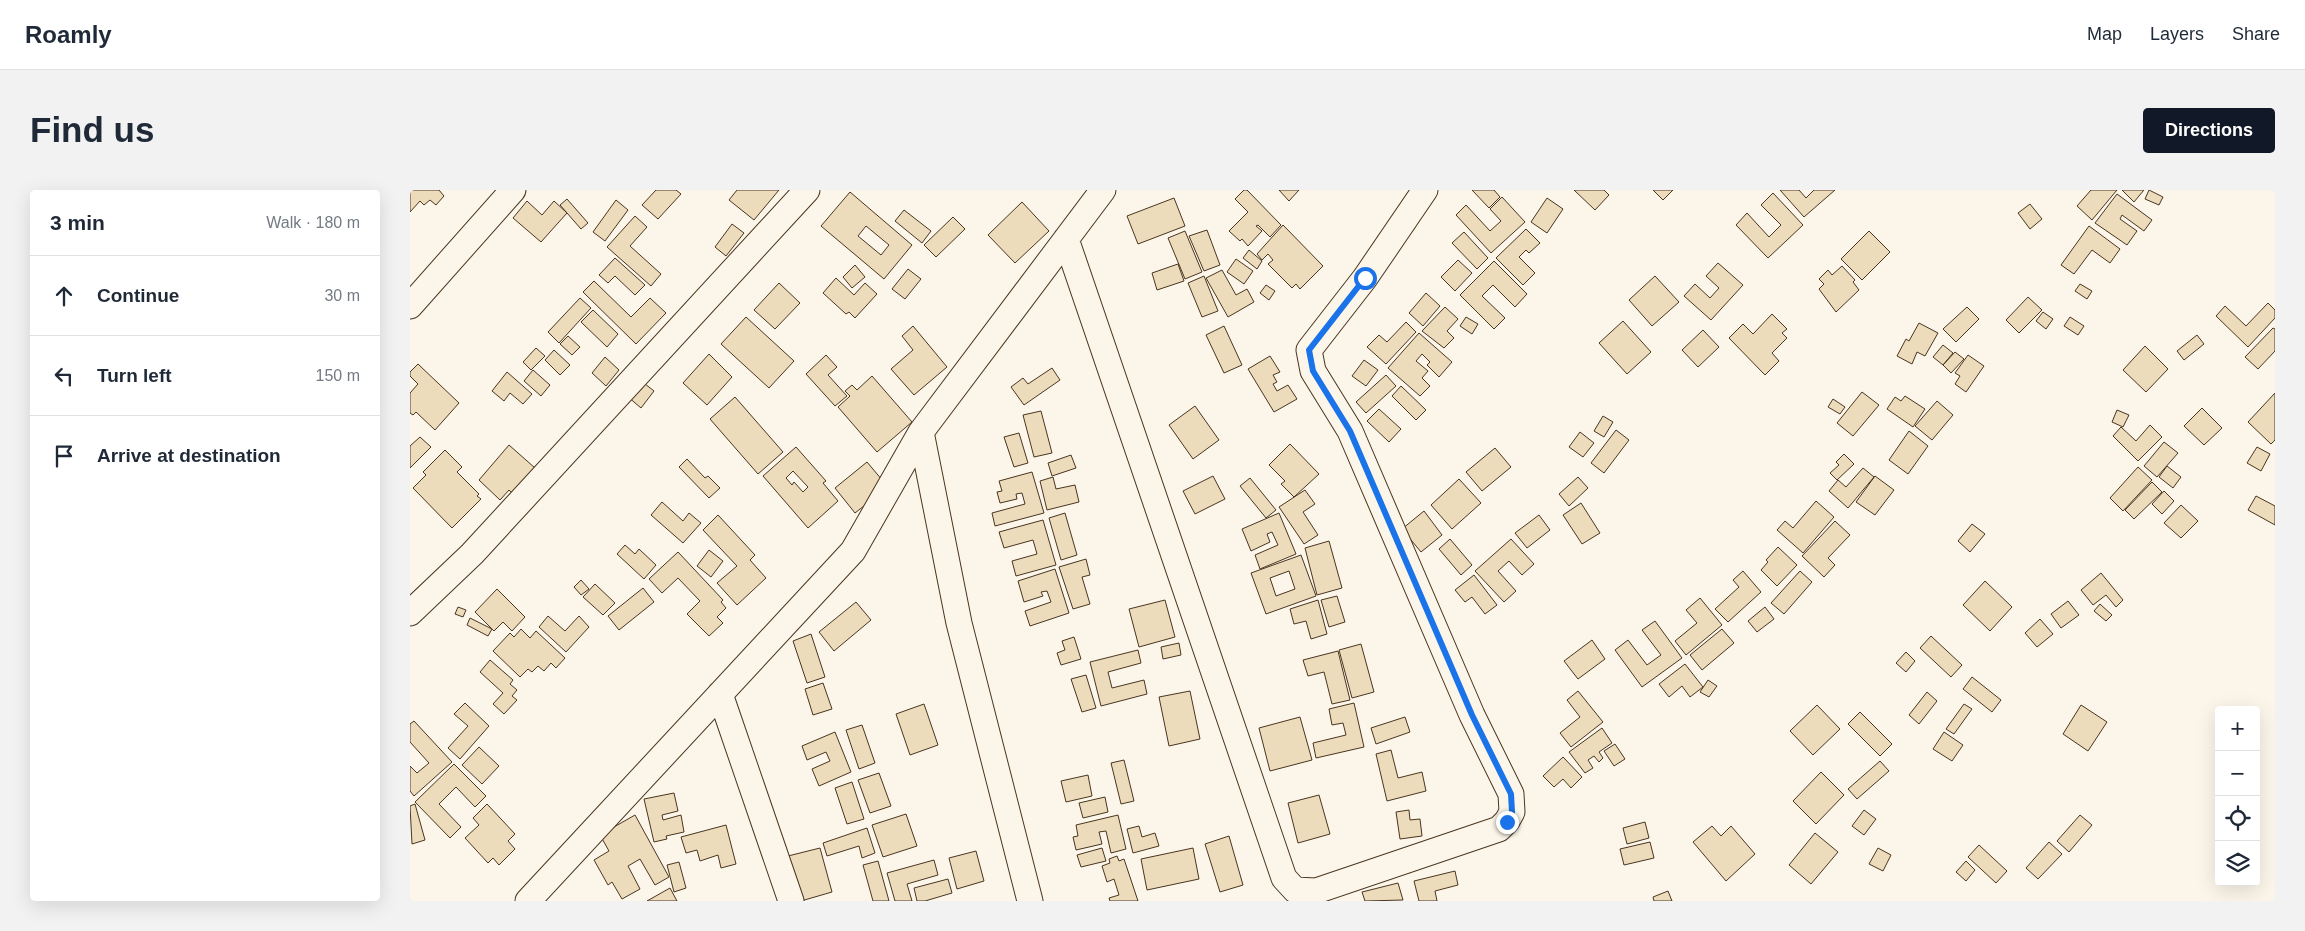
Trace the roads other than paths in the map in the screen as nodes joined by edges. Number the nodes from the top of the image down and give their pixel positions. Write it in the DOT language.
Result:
graph roads {
  1 [pos="513,190"];
  2 [pos="807,190"];
  3 [pos="1103,190"];
  4 [pos="1425,190"];
  5 [pos="1066,239"];
  6 [pos="410,306"];
  7 [pos="921,432"];
  8 [pos="410,613"];
  9 [pos="720,694"];
  10 [pos="528,901"];
  11 [pos="791,901"];
  12 [pos="1030,901"];
  1 -- 6 [label="street"];
  2 -- 8 [label="street"];
  3 -- 5 [label="street"];
  4 -- 5 [label="street"];
  5 -- 7 [label="street"];
  7 -- 9 [label="street"];
  7 -- 12 [label="street"];
  9 -- 10 [label="street"];
  9 -- 11 [label="street"];
}
